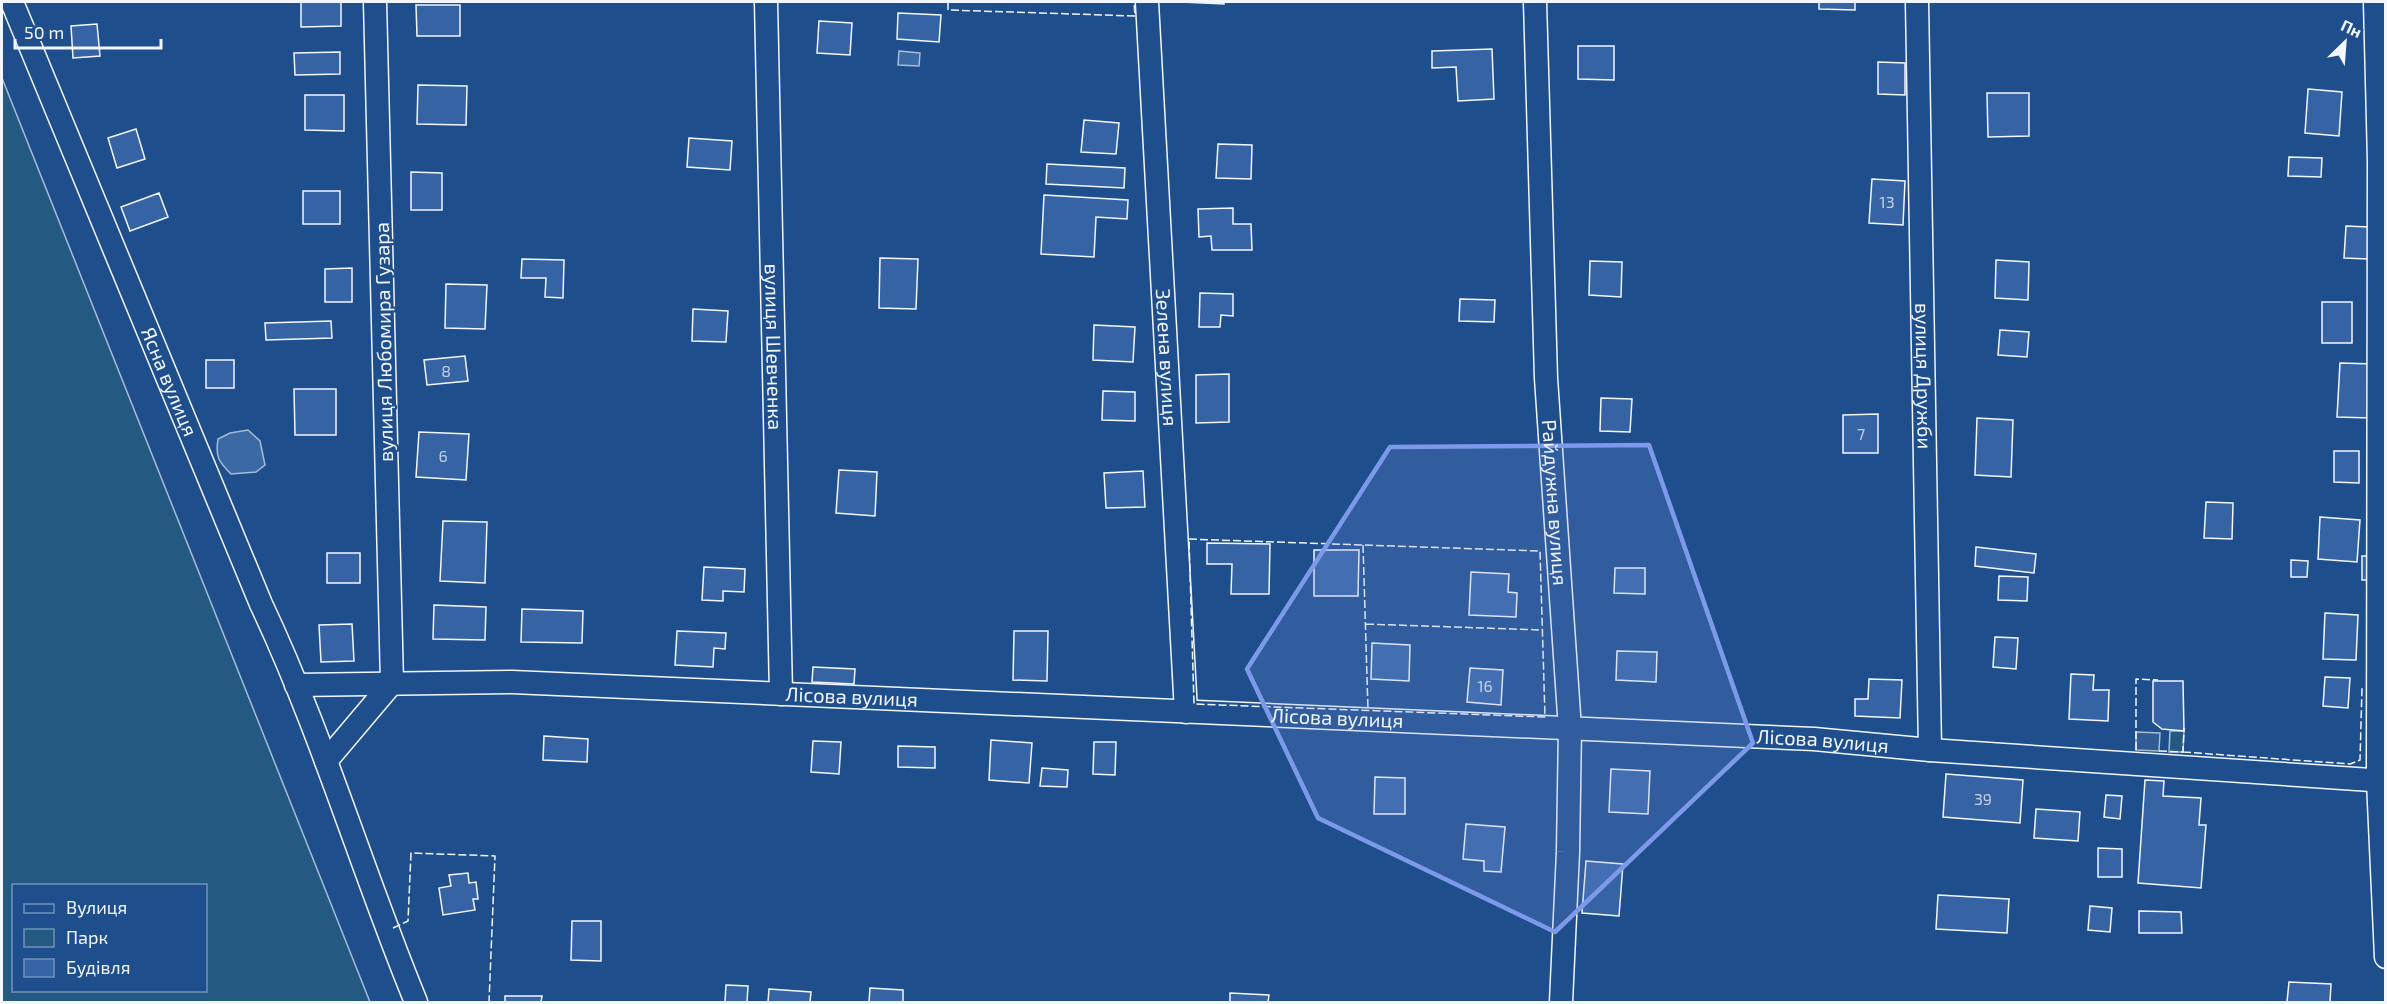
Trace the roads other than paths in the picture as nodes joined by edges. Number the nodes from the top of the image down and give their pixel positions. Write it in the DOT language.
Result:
graph roads {
  1 [pos="12,2"];
  2 [pos="375,2"];
  3 [pos="766,2"];
  4 [pos="1147,2"];
  5 [pos="1535,2"];
  6 [pos="1917,2"];
  7 [pos="2375,2"];
  8 [pos="2382,161"];
  9 [pos="392,683"];
  10 [pos="296,685"];
  11 [pos="781,694"];
  12 [pos="1186,712"];
  13 [pos="1570,729"];
  14 [pos="1930,750"];
  15 [pos="326,761"];
  16 [pos="2382,781"];
  17 [pos="2385,957"];
  18 [pos="416,1002"];
  19 [pos="1561,1002"];
  1 -- 10 [label="street, Ясна вулиця"];
  2 -- 9 [label="street, вулиця Любомира Гузара"];
  3 -- 11 [label="street, вулиця Шевченка"];
  4 -- 12 [label="street, Зелена вулиця"];
  5 -- 13 [label="street, Райдужна вулиця"];
  6 -- 14 [label="street, вулиця Дружби"];
  7 -- 8 [label="street"];
  8 -- 16 [label="street"];
  9 -- 10 [label="street, Лісова вулиця"];
  9 -- 11 [label="street, Лісова вулиця"];
  9 -- 15 [label="street"];
  10 -- 15 [label="street, Ясна вулиця"];
  11 -- 12 [label="street, Лісова вулиця"];
  12 -- 13 [label="street, Лісова вулиця"];
  13 -- 14 [label="street, Лісова вулиця"];
  13 -- 19 [label="street, Райдужна вулиця"];
  14 -- 16 [label="street, Лісова вулиця"];
  15 -- 18 [label="street, Ясна вулиця"];
  16 -- 17 [label="street"];
}
